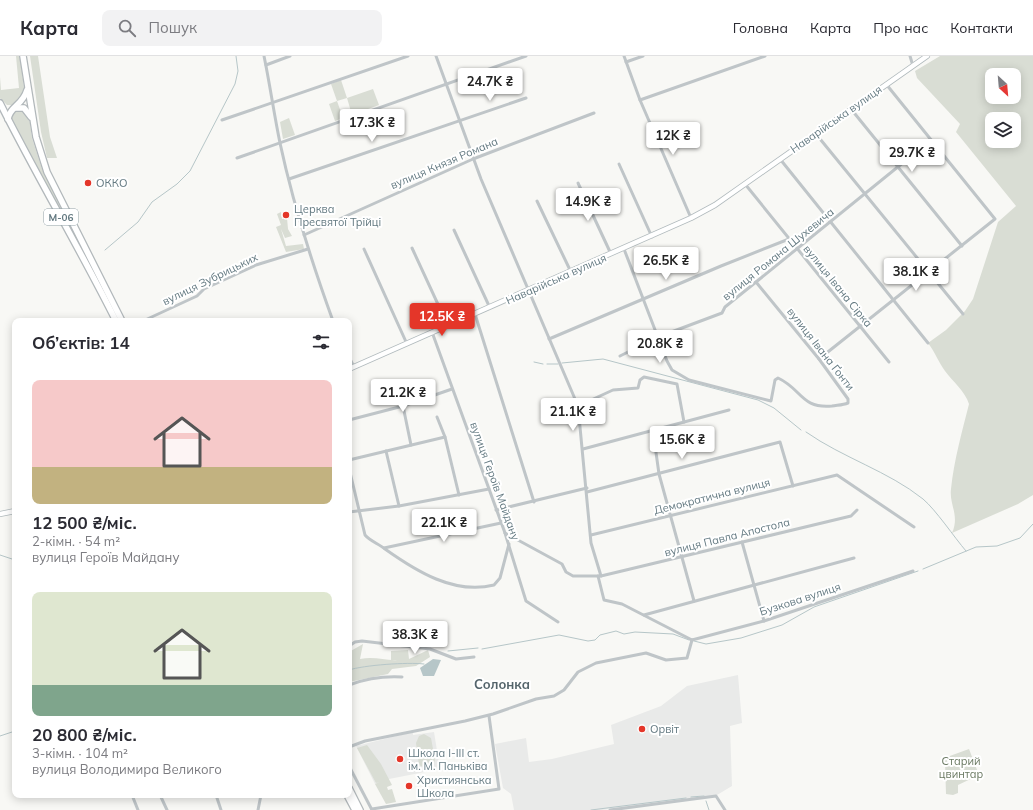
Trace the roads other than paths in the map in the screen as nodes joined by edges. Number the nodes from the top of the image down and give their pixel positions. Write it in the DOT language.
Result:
graph roads {
  1 [pos="23,56"];
  2 [pos="264,56"];
  3 [pos="290,56"];
  4 [pos="408,56"];
  5 [pos="436,56"];
  6 [pos="526,56"];
  7 [pos="624,56"];
  8 [pos="644,56"];
  9 [pos="765,56"];
  10 [pos="910,56"];
  11 [pos="927,56"];
  12 [pos="626,62"];
  13 [pos="266,65"];
  14 [pos="913,66"];
  15 [pos="886,84"];
  16 [pos="446,85"];
  17 [pos="28,87"];
  18 [pos="526,98"];
  19 [pos="640,100"];
  20 [pos="0,103"];
  21 [pos="273,103"];
  22 [pos="15,108"];
  23 [pos="851,109"];
  24 [pos="594,113"];
  25 [pos="8,118"];
  26 [pos="222,120"];
  27 [pos="459,121"];
  28 [pos="33,123"];
  29 [pos="816,134"];
  30 [pos="932,140"];
  31 [pos="280,143"];
  32 [pos="237,158"];
  33 [pos="473,159"];
  34 [pos="780,159"];
  35 [pos="619,164"];
  36 [pos="897,167"];
  37 [pos="289,179"];
  38 [pos="578,183"];
  39 [pos="745,184"];
  40 [pos="865,195"];
  41 [pos="537,201"];
  42 [pos="692,218"];
  43 [pos="831,222"];
  44 [pos="454,230"];
  45 [pos="304,235"];
  46 [pos="652,237"];
  47 [pos="789,239"];
  48 [pos="962,246"];
  49 [pos="412,248"];
  50 [pos="308,249"];
  51 [pos="364,249"];
  52 [pos="624,249"];
  53 [pos="797,249"];
  54 [pos="611,254"];
  55 [pos="571,272"];
  56 [pos="928,273"];
  57 [pos="756,282"];
  58 [pos="529,290"];
  59 [pos="643,299"];
  60 [pos="894,300"];
  61 [pos="490,308"];
  62 [pos="475,314"];
  63 [pos="962,314"];
  64 [pos="116,317"];
  65 [pos="149,318"];
  66 [pos="332,318"];
  67 [pos="448,326"];
  68 [pos="861,328"];
  69 [pos="432,332"];
  70 [pos="658,337"];
  71 [pos="549,339"];
  72 [pos="928,343"];
  73 [pos="407,344"];
  74 [pos="620,356"];
  75 [pos="819,359"];
  76 [pos="889,362"];
  77 [pos="352,368"];
  78 [pos="452,389"];
  79 [pos="403,406"];
  80 [pos="578,406"];
  81 [pos="729,410"];
  82 [pos="437,418"];
  83 [pos="352,419"];
  84 [pos="684,422"];
  85 [pos="653,431"];
  86 [pos="445,437"];
  87 [pos="411,445"];
  88 [pos="583,449"];
  89 [pos="386,451"];
  90 [pos="352,459"];
  91 [pos="659,474"];
  92 [pos="352,482"];
  93 [pos="793,486"];
  94 [pos="489,489"];
  95 [pos="587,490"];
  96 [pos="459,495"];
  97 [pos="534,502"];
  98 [pos="399,506"];
  99 [pos="496,510"];
  100 [pos="857,510"];
  101 [pos="358,511"];
  102 [pos="12,512"];
  103 [pos="352,512"];
  104 [pos="0,514"];
  105 [pos="670,516"];
  106 [pos="501,523"];
  107 [pos="914,527"];
  108 [pos="505,532"];
  109 [pos="591,535"];
  110 [pos="742,542"];
  111 [pos="509,544"];
  112 [pos="384,548"];
  113 [pos="682,557"];
  114 [pos="854,558"];
  115 [pos="913,571"];
  116 [pos="599,576"];
  117 [pos="753,585"];
  118 [pos="694,601"];
  119 [pos="644,615"];
  120 [pos="764,621"];
  121 [pos="558,622"];
  122 [pos="692,640"];
  123 [pos="352,644"];
  124 [pos="474,657"];
  125 [pos="402,678"];
  126 [pos="352,684"];
  127 [pos="489,716"];
  128 [pos="352,746"];
  129 [pos="352,772"];
  130 [pos="352,794"];
  131 [pos="133,798"];
  132 [pos="161,798"];
  133 [pos="217,798"];
  134 [pos="261,798"];
  135 [pos="348,798"];
  136 [pos="372,809"];
  137 [pos="626,809"];
  138 [pos="138,810"];
  139 [pos="167,810"];
  140 [pos="221,810"];
  141 [pos="258,810"];
  142 [pos="354,810"];
  143 [pos="360,810"];
  144 [pos="610,810"];
  145 [pos="725,810"];
  1 -- 17 [label="highway, М-06"];
  2 -- 13 [label="street"];
  3 -- 13 [label="street"];
  4 -- 21 [label="street"];
  5 -- 16 [label="street"];
  6 -- 16 [label="street"];
  7 -- 12 [label="street"];
  8 -- 12 [label="street"];
  9 -- 19 [label="street"];
  10 -- 14 [label="street"];
  11 -- 14 [label="street, Наварійська вулиця"];
  12 -- 19 [label="street"];
  13 -- 21 [label="street"];
  14 -- 15 [label="street, Наварійська вулиця"];
  15 -- 23 [label="street, Наварійська вулиця"];
  15 -- 30 [label="street"];
  16 -- 27 [label="street"];
  16 -- 31 [label="street"];
  17 -- 22 [label="highway"];
  17 -- 28 [label="highway, М-06"];
  18 -- 27 [label="street"];
  19 -- 42 [label="street"];
  20 -- 25 [label="highway, М-06"];
  21 -- 26 [label="street"];
  21 -- 31 [label="street"];
  22 -- 25 [label="highway"];
  22 -- 28 [label="highway"];
  23 -- 29 [label="street, Наварійська вулиця"];
  23 -- 36 [label="street"];
  24 -- 33 [label="street, вулиця Князя Романа"];
  25 -- 64 [label="highway, М-06"];
  27 -- 33 [label="street"];
  27 -- 37 [label="street"];
  28 -- 64 [label="highway, М-06"];
  29 -- 34 [label="street, Наварійська вулиця"];
  29 -- 40 [label="street"];
  30 -- 36 [label="street, вулиця Романа Шухевича"];
  30 -- 48 [label="street"];
  31 -- 32 [label="street"];
  31 -- 37 [label="street"];
  33 -- 45 [label="street, вулиця Князя Романа"];
  33 -- 58 [label="street"];
  34 -- 39 [label="street, Наварійська вулиця"];
  34 -- 43 [label="street"];
  35 -- 46 [label="street"];
  36 -- 40 [label="street, вулиця Романа Шухевича"];
  36 -- 48 [label="street"];
  37 -- 45 [label="street"];
  38 -- 54 [label="street"];
  39 -- 42 [label="street, Наварійська вулиця"];
  39 -- 47 [label="street, вулиця Івана Сірка"];
  40 -- 43 [label="street, вулиця Романа Шухевича"];
  40 -- 56 [label="street"];
  41 -- 55 [label="street"];
  42 -- 46 [label="street, Наварійська вулиця"];
  43 -- 53 [label="street, вулиця Романа Шухевича"];
  43 -- 60 [label="street"];
  44 -- 61 [label="street"];
  45 -- 50 [label="street"];
  46 -- 52 [label="street, Наварійська вулиця"];
  47 -- 53 [label="street, вулиця Івана Сірка"];
  47 -- 59 [label="street"];
  48 -- 56 [label="street"];
  49 -- 67 [label="street"];
  50 -- 65 [label="street, вулиця Зубрицьких"];
  50 -- 66 [label="street"];
  51 -- 73 [label="street"];
  52 -- 54 [label="street, Наварійська вулиця"];
  52 -- 59 [label="street"];
  53 -- 57 [label="street, вулиця Романа Шухевича"];
  53 -- 68 [label="street, вулиця Івана Сірка"];
  54 -- 55 [label="street, Наварійська вулиця"];
  55 -- 58 [label="street, Наварійська вулиця"];
  56 -- 60 [label="street"];
  56 -- 63 [label="street"];
  57 -- 70 [label="street, вулиця Романа Шухевича"];
  57 -- 75 [label="street, вулиця Івана Ґонти"];
  58 -- 61 [label="street, Наварійська вулиця"];
  58 -- 71 [label="street"];
  59 -- 70 [label="street"];
  59 -- 71 [label="street"];
  60 -- 68 [label="street"];
  60 -- 72 [label="street"];
  61 -- 62 [label="street, Наварійська вулиця"];
  62 -- 67 [label="street, Наварійська вулиця"];
  62 -- 97 [label="street"];
  67 -- 69 [label="street, Наварійська вулиця"];
  68 -- 75 [label="street"];
  68 -- 76 [label="street, вулиця Івана Сірка"];
  69 -- 73 [label="street, Наварійська вулиця"];
  69 -- 78 [label="street, вулиця Героїв Майдану"];
  70 -- 74 [label="street, вулиця Романа Шухевича"];
  70 -- 75 [label="street, вулиця Івана Ґонти"];
  71 -- 80 [label="street"];
  73 -- 77 [label="street, Наварійська вулиця"];
  78 -- 79 [label="street"];
  78 -- 94 [label="street, вулиця Героїв Майдану"];
  79 -- 83 [label="street"];
  79 -- 87 [label="street"];
  80 -- 84 [label="street"];
  80 -- 88 [label="street"];
  81 -- 84 [label="street"];
  82 -- 86 [label="street"];
  84 -- 85 [label="street"];
  85 -- 88 [label="street"];
  85 -- 91 [label="street"];
  86 -- 87 [label="street"];
  86 -- 96 [label="street"];
  87 -- 89 [label="street"];
  88 -- 95 [label="street"];
  89 -- 90 [label="street"];
  89 -- 98 [label="street"];
  91 -- 93 [label="street"];
  91 -- 95 [label="street"];
  91 -- 105 [label="street"];
  92 -- 101 [label="street"];
  93 -- 105 [label="street, Демократична вулиця"];
  93 -- 107 [label="street, Демократична вулиця"];
  94 -- 96 [label="street"];
  94 -- 99 [label="street, вулиця Героїв Майдану"];
  95 -- 97 [label="street"];
  95 -- 109 [label="street"];
  96 -- 98 [label="street"];
  97 -- 99 [label="street"];
  98 -- 101 [label="street"];
  99 -- 106 [label="street, вулиця Героїв Майдану"];
  100 -- 110 [label="street, вулиця Павла Апостола"];
  101 -- 103 [label="street"];
  101 -- 112 [label="street"];
  102 -- 104 [label="street"];
  105 -- 109 [label="street, Демократична вулиця"];
  105 -- 113 [label="street"];
  106 -- 108 [label="street, вулиця Героїв Майдану"];
  106 -- 112 [label="street"];
  108 -- 111 [label="street, вулиця Героїв Майдану"];
  108 -- 116 [label="street, вулиця Павла Апостола"];
  109 -- 116 [label="street"];
  110 -- 113 [label="street, вулиця Павла Апостола"];
  110 -- 117 [label="street"];
  111 -- 112 [label="street"];
  111 -- 121 [label="street, вулиця Героїв Майдану"];
  113 -- 116 [label="street, вулиця Павла Апостола"];
  113 -- 118 [label="street"];
  114 -- 117 [label="street"];
  115 -- 120 [label="street, Бузкова вулиця"];
  116 -- 119 [label="street"];
  117 -- 118 [label="street"];
  117 -- 120 [label="street"];
  118 -- 119 [label="street"];
  119 -- 122 [label="street"];
  120 -- 122 [label="street, Бузкова вулиця"];
  122 -- 127 [label="street"];
  123 -- 124 [label="street"];
  125 -- 126 [label="street"];
  127 -- 128 [label="street"];
  127 -- 136 [label="street"];
  129 -- 136 [label="street"];
  130 -- 143 [label="highway"];
  131 -- 138 [label="street"];
  132 -- 139 [label="street"];
  133 -- 140 [label="street"];
  134 -- 141 [label="street"];
  135 -- 142 [label="highway"];
  137 -- 144 [label="street"];
  137 -- 145 [label="street"];
}
